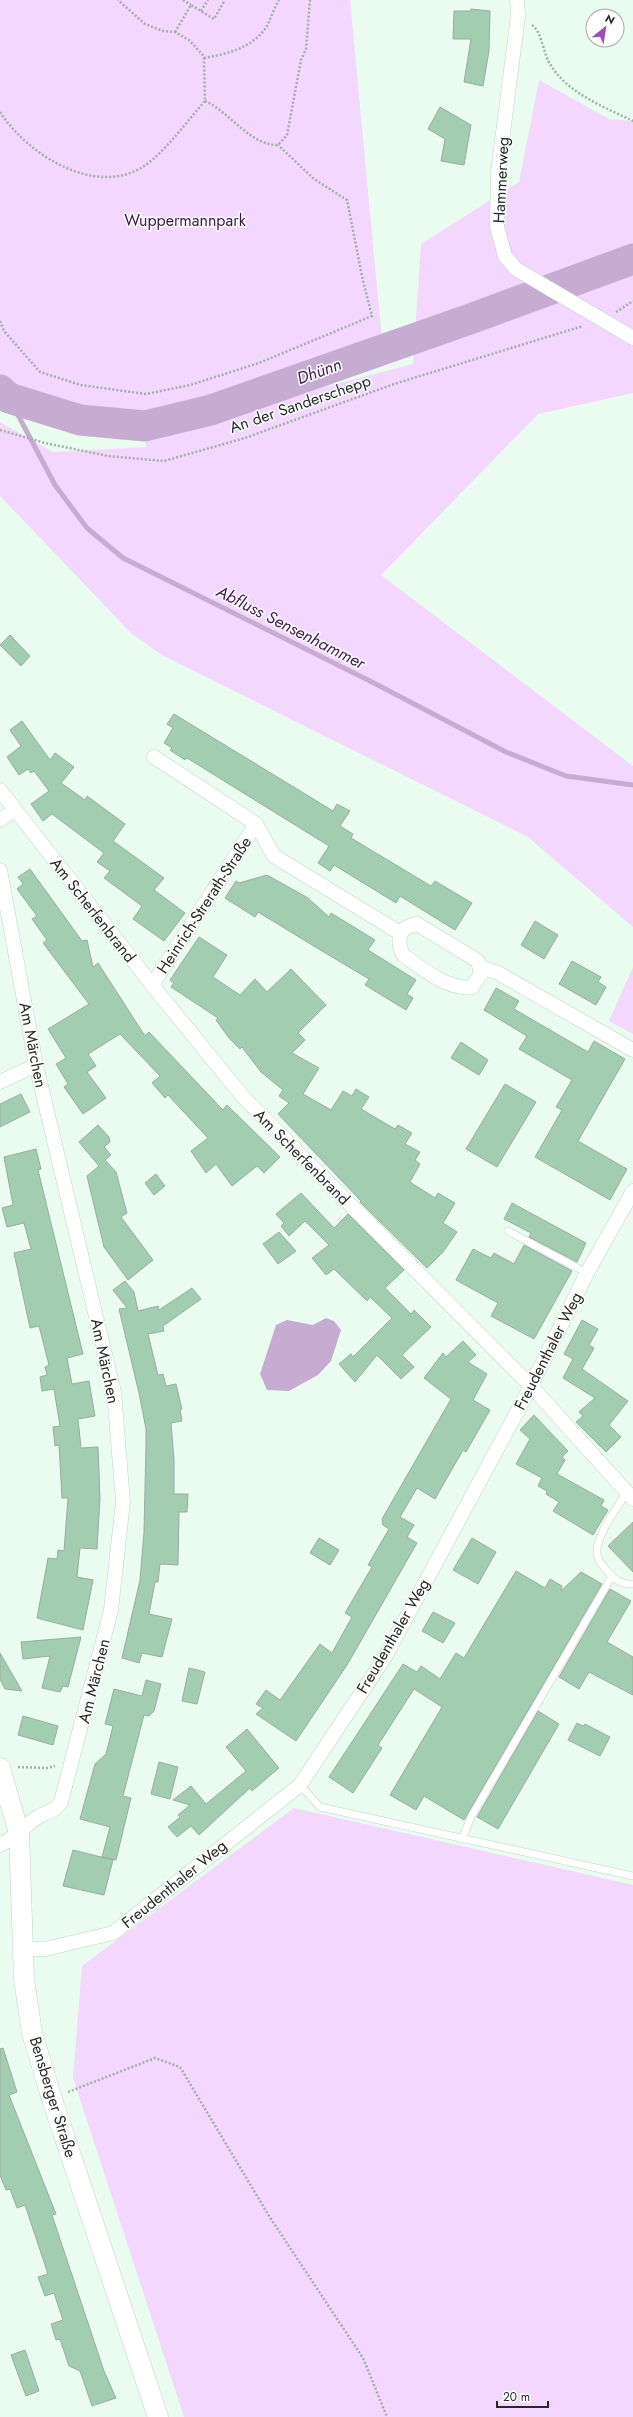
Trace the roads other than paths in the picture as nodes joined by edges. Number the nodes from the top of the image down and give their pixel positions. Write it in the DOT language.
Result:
graph roads {
  1 [pos="517,0"];
  2 [pos="633,338"];
  3 [pos="154,758"];
  4 [pos="0,790"];
  5 [pos="15,810"];
  6 [pos="0,820"];
  7 [pos="256,824"];
  8 [pos="0,870"];
  9 [pos="400,933"];
  10 [pos="481,967"];
  11 [pos="152,985"];
  12 [pos="633,1050"];
  13 [pos="36,1065"];
  14 [pos="0,1082"];
  15 [pos="633,1191"];
  16 [pos="508,1231"];
  17 [pos="587,1272"];
  18 [pos="531,1386"];
  19 [pos="630,1496"];
  20 [pos="612,1576"];
  21 [pos="633,1584"];
  22 [pos="1,1771"];
  23 [pos="300,1785"];
  24 [pos="20,1833"];
  25 [pos="462,1839"];
  26 [pos="0,1845"];
  27 [pos="633,1876"];
  28 [pos="24,1949"];
  29 [pos="158,2417"];
  1 -- 2 [label="street, Hammerweg"];
  3 -- 7 [label="street, Heinrich-Strerath-Straße"];
  4 -- 5 [label="street, Am Scherfenbrand"];
  5 -- 6 [label="street"];
  5 -- 11 [label="street, Am Scherfenbrand"];
  7 -- 9 [label="street, Heinrich-Strerath-Straße"];
  7 -- 11 [label="street, Heinrich-Strerath-Straße"];
  8 -- 13 [label="street, Am Märchen"];
  9 -- 10 [label="street"];
  9 -- 10 [label="street"];
  10 -- 12 [label="street"];
  11 -- 18 [label="street, Am Scherfenbrand"];
  13 -- 14 [label="street"];
  13 -- 24 [label="street, Am Märchen"];
  15 -- 17 [label="street, Freudenthaler Weg"];
  16 -- 17 [label="lane"];
  17 -- 18 [label="street, Freudenthaler Weg"];
  18 -- 19 [label="street, Am Scherfenbrand"];
  18 -- 23 [label="street, Freudenthaler Weg"];
  19 -- 20 [label="lane"];
  20 -- 21 [label="lane"];
  20 -- 25 [label="lane"];
  22 -- 24 [label="main road, Bensberger Straße"];
  23 -- 25 [label="lane"];
  23 -- 28 [label="street, Freudenthaler Weg"];
  24 -- 26 [label="street, Am Märchen"];
  24 -- 28 [label="main road, Bensberger Straße"];
  25 -- 27 [label="lane"];
  28 -- 29 [label="main road, Bensberger Straße"];
}
